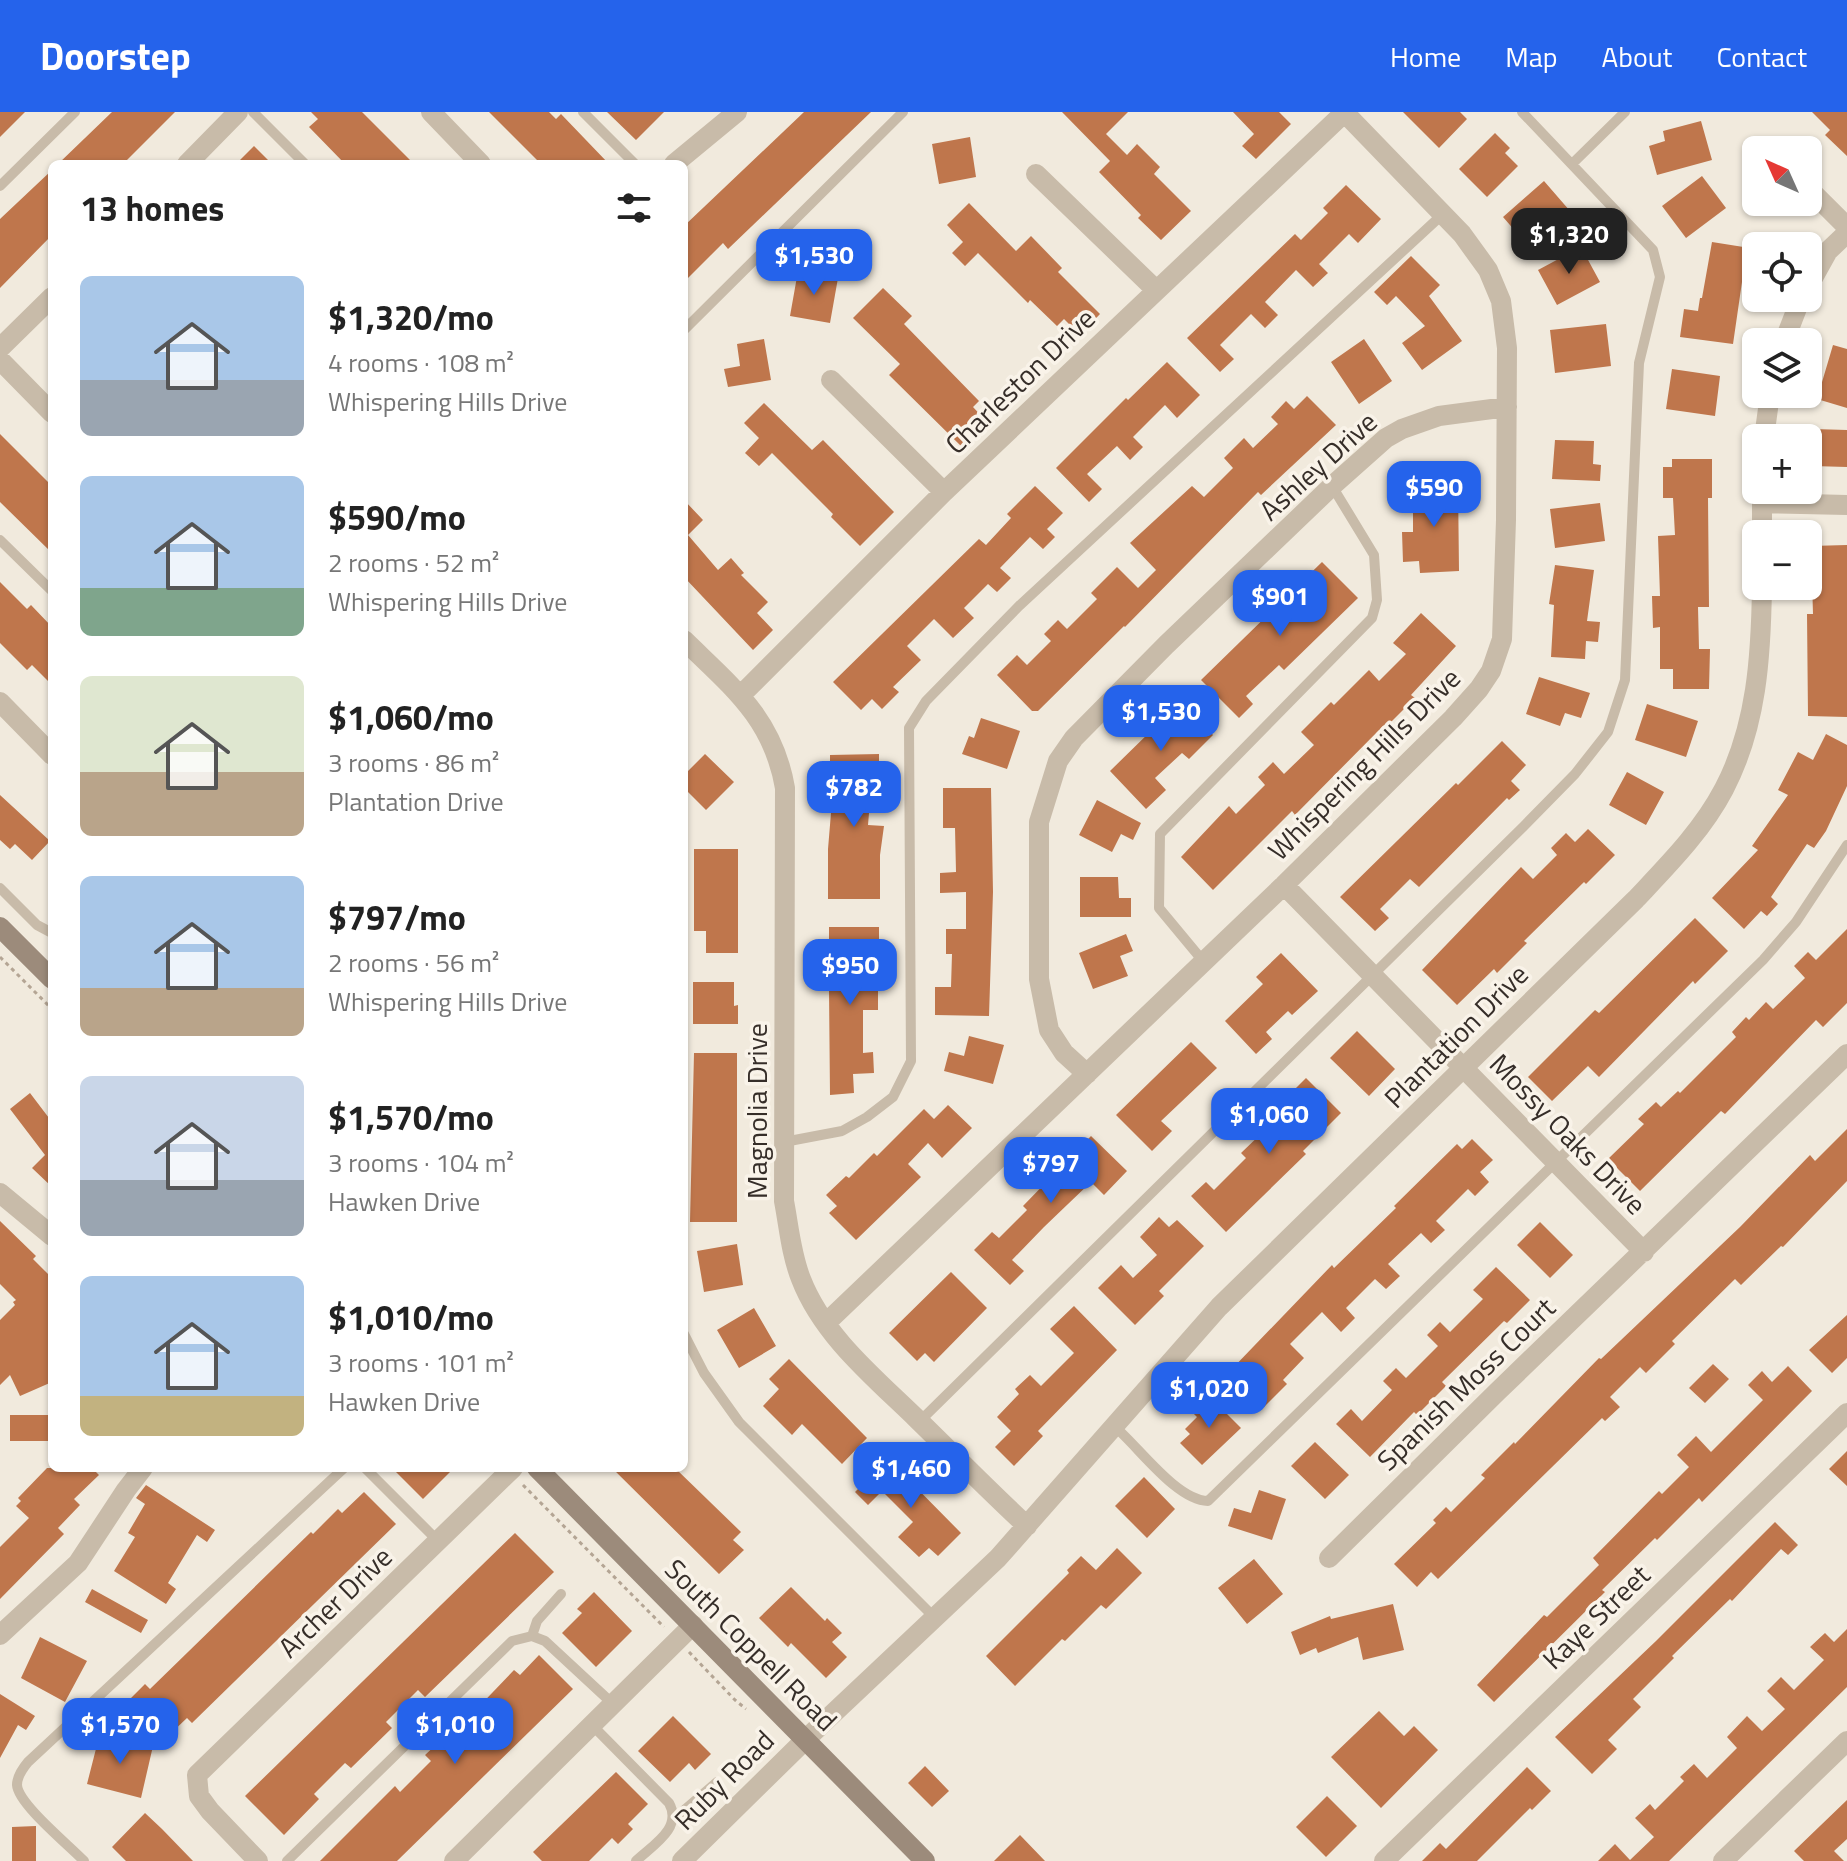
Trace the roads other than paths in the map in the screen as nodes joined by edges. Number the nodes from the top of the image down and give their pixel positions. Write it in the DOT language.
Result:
graph roads {
  1 [pos="75,112"];
  2 [pos="238,112"];
  3 [pos="253,112"];
  4 [pos="431,112"];
  5 [pos="583,112"];
  6 [pos="737,112"];
  7 [pos="903,112"];
  8 [pos="1344,112"];
  9 [pos="1522,112"];
  10 [pos="1625,112"];
  11 [pos="191,160"];
  12 [pos="301,160"];
  13 [pos="477,160"];
  14 [pos="631,160"];
  15 [pos="679,160"];
  16 [pos="1573,163"];
  17 [pos="1036,174"];
  18 [pos="0,186"];
  19 [pos="1822,203"];
  20 [pos="1444,213"];
  21 [pos="1847,230"];
  22 [pos="1822,262"];
  23 [pos="1156,290"];
  24 [pos="48,301"];
  25 [pos="688,326"];
  26 [pos="0,348"];
  27 [pos="0,360"];
  28 [pos="831,380"];
  29 [pos="1507,407"];
  30 [pos="48,409"];
  31 [pos="1332,486"];
  32 [pos="944,492"];
  33 [pos="1822,502"];
  34 [pos="1847,505"];
  35 [pos="0,540"];
  36 [pos="48,587"];
  37 [pos="1762,600"];
  38 [pos="688,644"];
  39 [pos="740,696"];
  40 [pos="0,702"];
  41 [pos="48,751"];
  42 [pos="1847,845"];
  43 [pos="1284,885"];
  44 [pos="0,888"];
  45 [pos="0,927"];
  46 [pos="48,931"];
  47 [pos="1203,961"];
  48 [pos="48,975"];
  49 [pos="1372,976"];
  50 [pos="1847,1054"];
  51 [pos="1464,1067"];
  52 [pos="1087,1074"];
  53 [pos="784,1142"];
  54 [pos="1557,1162"];
  55 [pos="0,1193"];
  56 [pos="48,1233"];
  57 [pos="1644,1252"];
  58 [pos="826,1323"];
  59 [pos="688,1342"];
  60 [pos="1847,1413"];
  61 [pos="920,1421"];
  62 [pos="1114,1426"];
  63 [pos="140,1472"];
  64 [pos="340,1472"];
  65 [pos="369,1472"];
  66 [pos="509,1472"];
  67 [pos="541,1472"];
  68 [pos="1027,1526"];
  69 [pos="438,1541"];
  70 [pos="1329,1558"];
  71 [pos="561,1594"];
  72 [pos="936,1619"];
  73 [pos="693,1625"];
  74 [pos="0,1635"];
  75 [pos="532,1636"];
  76 [pos="613,1704"];
  77 [pos="592,1725"];
  78 [pos="806,1739"];
  79 [pos="1847,1741"];
  80 [pos="717,1782"];
  81 [pos="675,1818"];
  82 [pos="84,1861"];
  83 [pos="258,1861"];
  84 [pos="287,1861"];
  85 [pos="454,1861"];
  86 [pos="636,1861"];
  87 [pos="682,1861"];
  88 [pos="925,1861"];
  89 [pos="1384,1861"];
  90 [pos="1723,1861"];
  1 -- 18 [label="lane"];
  2 -- 11 [label="street"];
  3 -- 12 [label="lane"];
  4 -- 13 [label="street"];
  5 -- 14 [label="lane"];
  6 -- 15 [label="street"];
  7 -- 25 [label="lane"];
  8 -- 20 [label="street, Whispering Hills Drive"];
  8 -- 23 [label="street, Charleston Drive"];
  9 -- 16 [label="lane"];
  10 -- 16 [label="lane"];
  16 -- 49 [label="lane"];
  17 -- 23 [label="street"];
  19 -- 21 [label="street"];
  20 -- 29 [label="street, Whispering Hills Drive"];
  20 -- 53 [label="lane"];
  21 -- 22 [label="street"];
  23 -- 32 [label="street, Charleston Drive"];
  24 -- 26 [label="street"];
  27 -- 30 [label="street"];
  28 -- 32 [label="street"];
  29 -- 31 [label="street, Ashley Drive"];
  29 -- 43 [label="street, Whispering Hills Drive"];
  31 -- 47 [label="lane"];
  31 -- 52 [label="street, Ashley Drive"];
  32 -- 39 [label="street, Charleston Drive"];
  33 -- 34 [label="street"];
  35 -- 36 [label="lane"];
  37 -- 51 [label="street, Plantation Drive"];
  38 -- 39 [label="street, Magnolia Drive"];
  39 -- 53 [label="street, Magnolia Drive"];
  40 -- 41 [label="street"];
  42 -- 54 [label="lane"];
  43 -- 47 [label="street, Whispering Hills Drive"];
  43 -- 49 [label="street, Mossy Oaks Drive"];
  44 -- 46 [label="lane"];
  45 -- 48 [label="street"];
  47 -- 52 [label="street, Whispering Hills Drive"];
  49 -- 51 [label="street, Mossy Oaks Drive"];
  49 -- 61 [label="lane"];
  50 -- 57 [label="street, Spanish Moss Court"];
  51 -- 54 [label="street, Mossy Oaks Drive"];
  51 -- 62 [label="street, Plantation Drive"];
  52 -- 58 [label="street, Whispering Hills Drive"];
  53 -- 58 [label="street, Magnolia Drive"];
  54 -- 57 [label="street, Mossy Oaks Drive"];
  54 -- 62 [label="lane"];
  55 -- 56 [label="street"];
  57 -- 70 [label="street, Spanish Moss Court"];
  58 -- 61 [label="street, Magnolia Drive"];
  59 -- 72 [label="lane"];
  60 -- 89 [label="street, Kaye Street"];
  61 -- 68 [label="street, Magnolia Drive"];
  62 -- 68 [label="street, Plantation Drive"];
  63 -- 74 [label="street"];
  64 -- 82 [label="lane"];
  65 -- 69 [label="lane"];
  66 -- 69 [label="street, Archer Drive"];
  67 -- 73 [label="street, South Coppell Road"];
  68 -- 72 [label="street, Plantation Drive"];
  69 -- 83 [label="street, Archer Drive"];
  71 -- 75 [label="lane"];
  72 -- 78 [label="street, Plantation Drive"];
  73 -- 76 [label="street"];
  73 -- 78 [label="street, South Coppell Road"];
  75 -- 76 [label="lane"];
  75 -- 84 [label="lane"];
  76 -- 77 [label="street"];
  77 -- 81 [label="lane"];
  77 -- 85 [label="street"];
  78 -- 87 [label="street, Ruby Road"];
  78 -- 88 [label="street, South Coppell Road"];
  79 -- 90 [label="street"];
  80 -- 81 [label="lane"];
  81 -- 86 [label="lane"];
}
